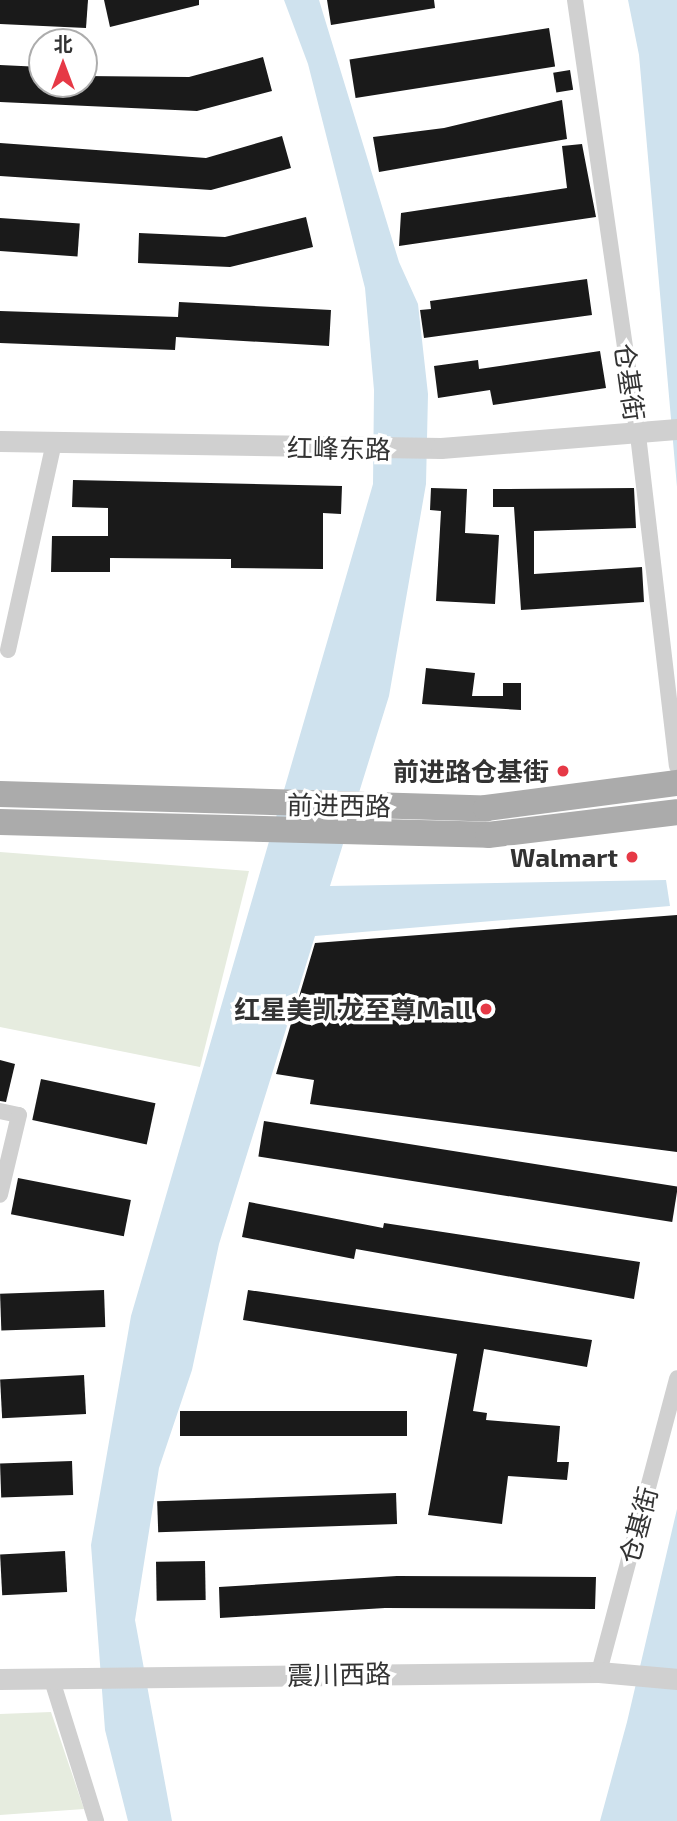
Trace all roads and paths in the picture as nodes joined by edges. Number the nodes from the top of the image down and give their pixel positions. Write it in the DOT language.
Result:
graph roads {
  1 [pos="575,0"];
  2 [pos="658,432"];
  3 [pos="0,441"];
  4 [pos="54,442"];
  5 [pos="8,650"];
  6 [pos="677,766"];
  7 [pos="677,783"];
  8 [pos="0,794"];
  9 [pos="677,812"];
  10 [pos="0,822"];
  11 [pos="0,1111"];
  12 [pos="0,1195"];
  13 [pos="677,1378"];
  14 [pos="599,1672"];
  15 [pos="51,1676"];
  16 [pos="0,1679"];
  17 [pos="677,1679"];
  18 [pos="96,1821"];
  1 -- 2 [label="street, 仓基街"];
  2 -- 4 [label="street, 红峰东路"];
  2 -- 6 [label="street, 仓基街"];
  3 -- 4 [label="street, 红峰东路"];
  4 -- 5 [label="street"];
  7 -- 8 [label="main road, 前进西路"];
  9 -- 10 [label="main road, 前进西路"];
  11 -- 12 [label="street"];
  13 -- 14 [label="street, 仓基街"];
  14 -- 15 [label="street, 震川西路"];
  14 -- 17 [label="street, 震川西路"];
  15 -- 16 [label="street, 震川西路"];
  15 -- 18 [label="street"];
}
